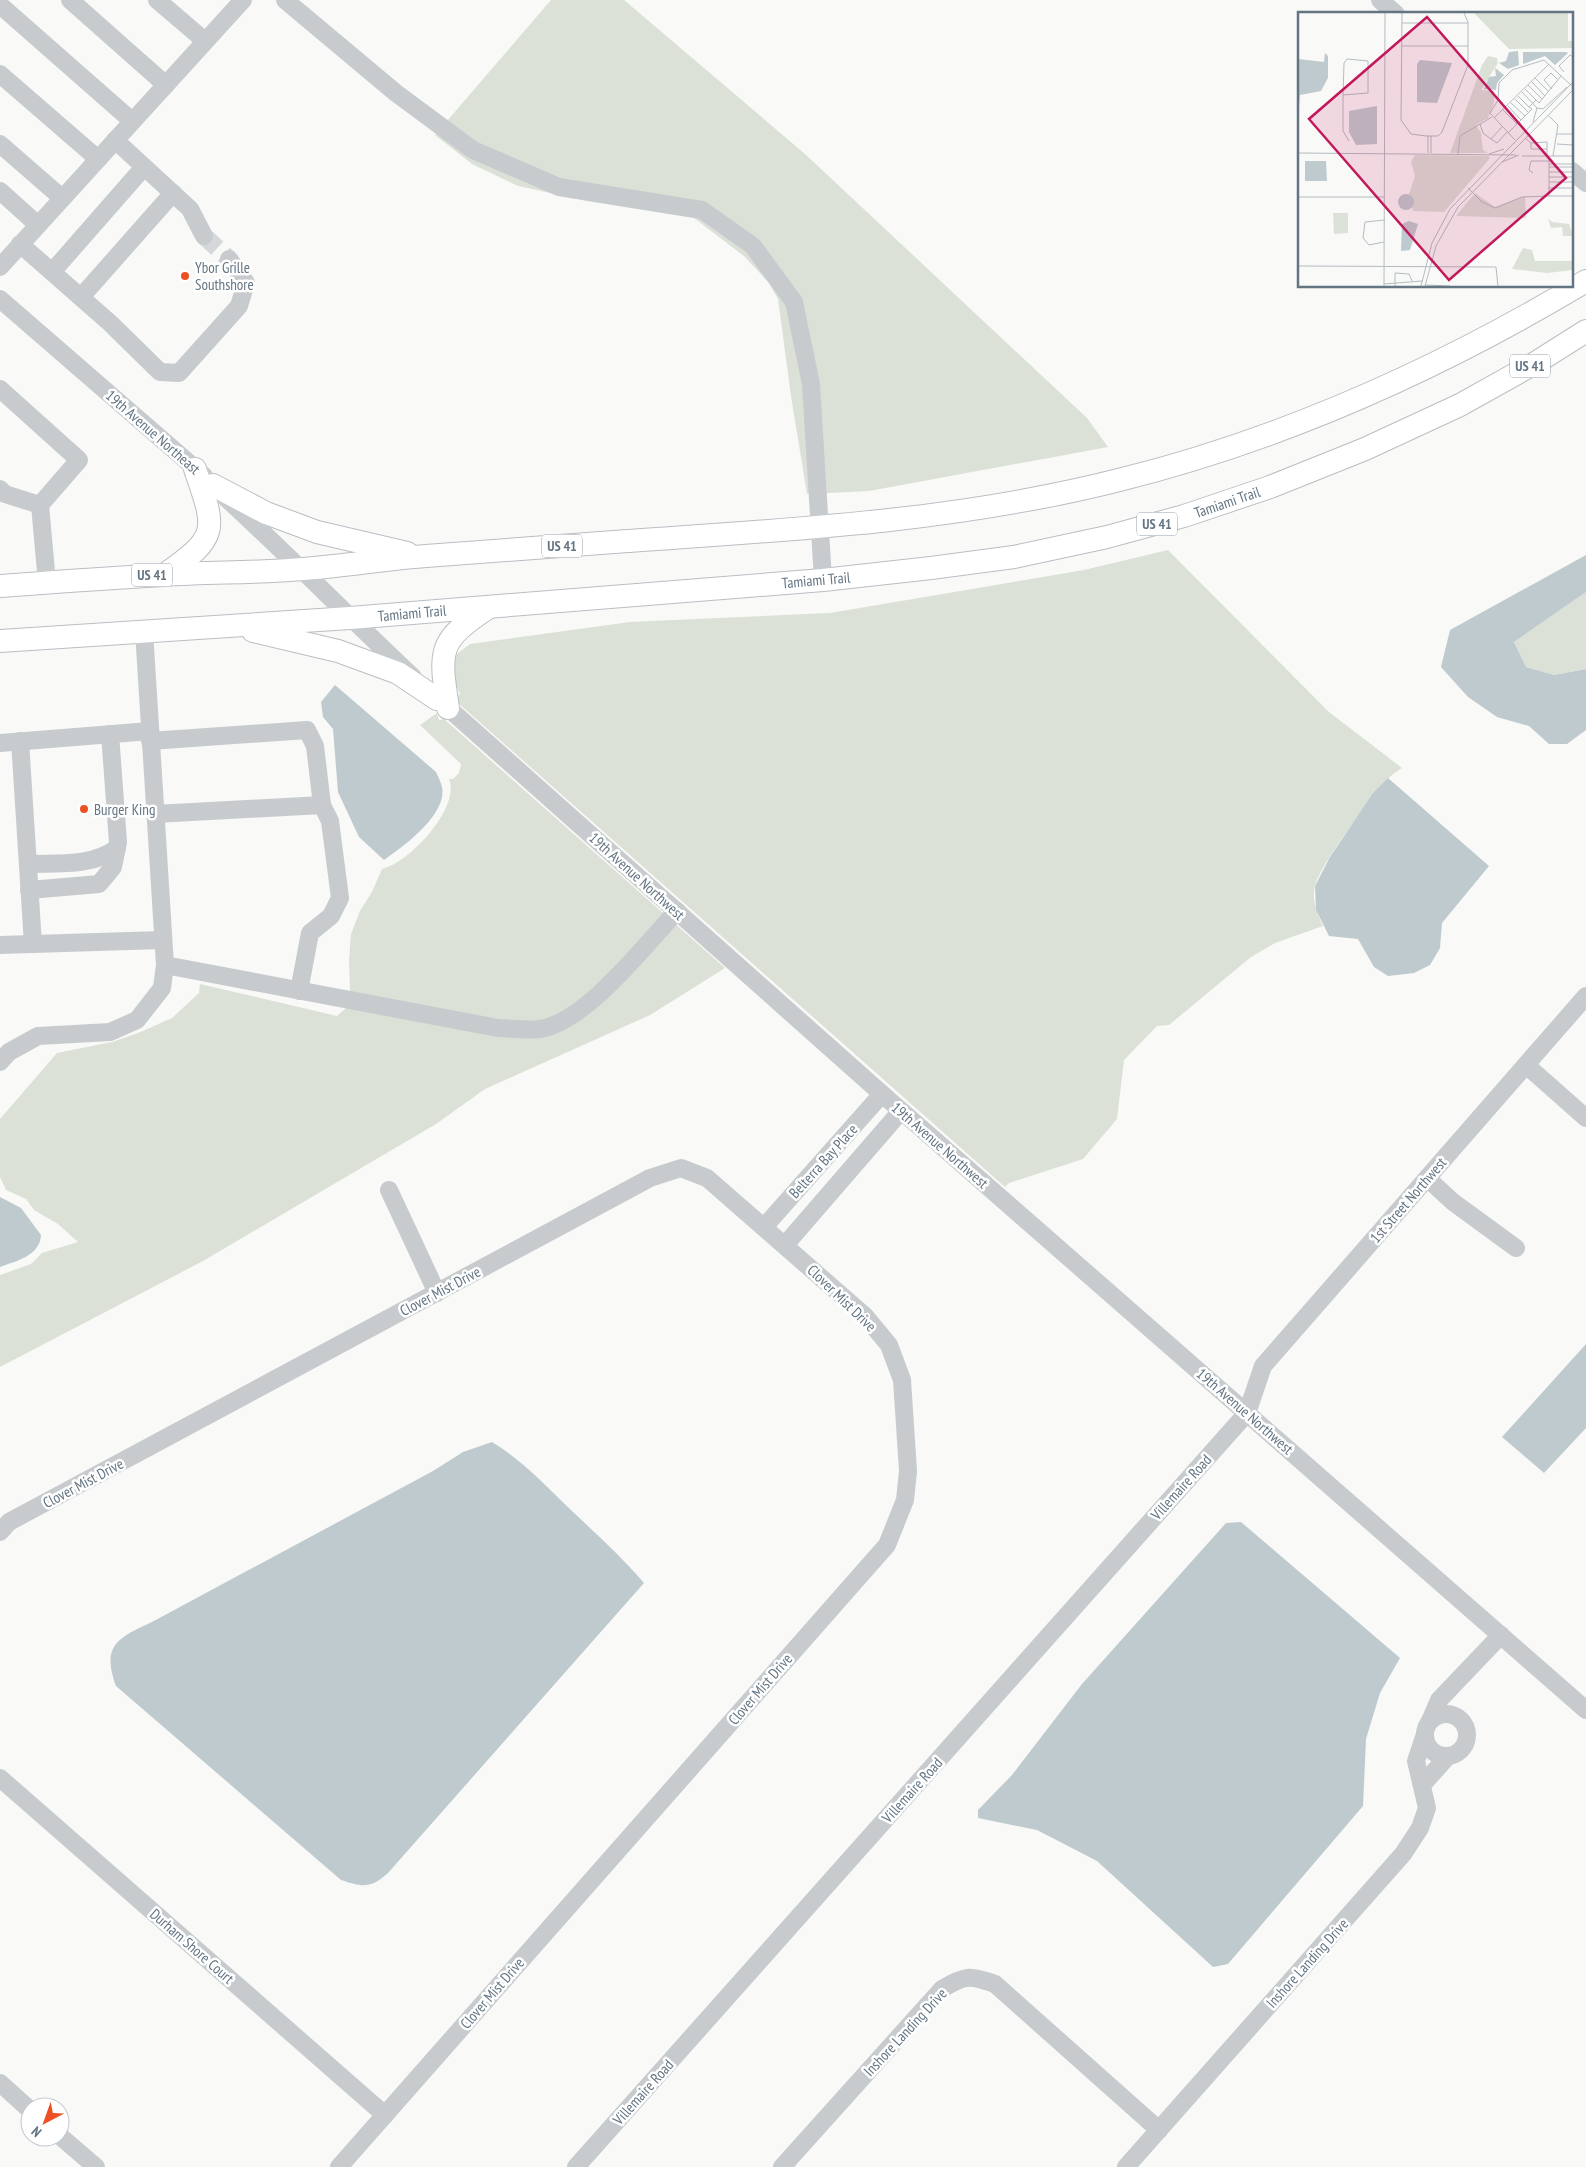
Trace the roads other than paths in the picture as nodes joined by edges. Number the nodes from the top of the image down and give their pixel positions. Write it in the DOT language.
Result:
graph roads {
  1 [pos="70,0"];
  2 [pos="157,0"];
  3 [pos="243,0"];
  4 [pos="285,0"];
  5 [pos="1380,0"];
  6 [pos="0,5"];
  7 [pos="1394,12"];
  8 [pos="205,42"];
  9 [pos="0,74"];
  10 [pos="166,85"];
  11 [pos="132,121"];
  12 [pos="115,140"];
  13 [pos="0,144"];
  14 [pos="98,159"];
  15 [pos="144,167"];
  16 [pos="1574,173"];
  17 [pos="1586,183"];
  18 [pos="0,191"];
  19 [pos="173,193"];
  20 [pos="62,198"];
  21 [pos="38,224"];
  22 [pos="204,236"];
  23 [pos="20,244"];
  24 [pos="230,259"];
  25 [pos="0,267"];
  26 [pos="52,272"];
  27 [pos="1586,281"];
  28 [pos="81,297"];
  29 [pos="0,300"];
  30 [pos="1586,331"];
  31 [pos="0,389"];
  32 [pos="195,469"];
  33 [pos="213,485"];
  34 [pos="0,489"];
  35 [pos="40,505"];
  36 [pos="820,528"];
  37 [pos="423,556"];
  38 [pos="303,569"];
  39 [pos="164,575"];
  40 [pos="823,580"];
  41 [pos="47,583"];
  42 [pos="0,586"];
  43 [pos="492,605"];
  44 [pos="350,618"];
  45 [pos="228,625"];
  46 [pos="144,631"];
  47 [pos="0,641"];
  48 [pos="442,703"];
  49 [pos="110,734"];
  50 [pos="150,736"];
  51 [pos="20,741"];
  52 [pos="0,743"];
  53 [pos="322,805"];
  54 [pos="155,814"];
  55 [pos="117,848"];
  56 [pos="28,864"];
  57 [pos="29,890"];
  58 [pos="677,911"];
  59 [pos="162,940"];
  60 [pos="33,944"];
  61 [pos="0,945"];
  62 [pos="165,965"];
  63 [pos="299,990"];
  64 [pos="1586,996"];
  65 [pos="0,1062"];
  66 [pos="1526,1065"];
  67 [pos="882,1094"];
  68 [pos="901,1111"];
  69 [pos="1586,1118"];
  70 [pos="830,1153"];
  71 [pos="849,1170"];
  72 [pos="1427,1178"];
  73 [pos="389,1190"];
  74 [pos="764,1227"];
  75 [pos="785,1245"];
  76 [pos="1516,1248"];
  77 [pos="437,1293"];
  78 [pos="1247,1413"];
  79 [pos="0,1532"];
  80 [pos="1501,1635"];
  81 [pos="1457,1682"];
  82 [pos="1586,1710"];
  83 [pos="1459,1718"];
  84 [pos="1428,1727"];
  85 [pos="1448,1756"];
  86 [pos="0,1778"];
  87 [pos="1423,1784"];
  88 [pos="0,2083"];
  89 [pos="20,2101"];
  90 [pos="385,2115"];
  91 [pos="1159,2130"];
  92 [pos="70,2145"];
  93 [pos="96,2167"];
  94 [pos="339,2167"];
  95 [pos="576,2167"];
  96 [pos="782,2167"];
  97 [pos="1126,2167"];
  1 -- 10 [label="street"];
  2 -- 8 [label="street"];
  3 -- 8 [label="street"];
  4 -- 36 [label="street"];
  5 -- 7 [label="street"];
  6 -- 11 [label="street"];
  8 -- 10 [label="street"];
  9 -- 14 [label="street"];
  10 -- 11 [label="street"];
  11 -- 12 [label="street"];
  12 -- 14 [label="street"];
  12 -- 15 [label="street"];
  13 -- 20 [label="street"];
  14 -- 20 [label="street"];
  15 -- 19 [label="street"];
  15 -- 26 [label="street"];
  16 -- 17 [label="street"];
  18 -- 21 [label="street"];
  19 -- 22 [label="street"];
  19 -- 28 [label="street"];
  20 -- 21 [label="street"];
  21 -- 23 [label="street"];
  23 -- 25 [label="street"];
  23 -- 26 [label="street"];
  24 -- 28 [label="street"];
  26 -- 28 [label="street"];
  27 -- 36 [label="main road, US 41"];
  29 -- 32 [label="street, 19th Avenue Northeast"];
  30 -- 40 [label="main road, Tamiami Trail / US 41"];
  31 -- 35 [label="street"];
  32 -- 33 [label="street, 19th Avenue Northeast"];
  32 -- 39 [label="main road"];
  33 -- 37 [label="main road"];
  33 -- 38 [label="street, 19th Avenue Northeast"];
  34 -- 35 [label="street"];
  35 -- 41 [label="street"];
  36 -- 37 [label="main road, US 41"];
  36 -- 40 [label="street"];
  37 -- 38 [label="main road, US 41"];
  38 -- 39 [label="main road, US 41"];
  38 -- 44 [label="street, 19th Avenue Northwest"];
  39 -- 41 [label="main road, US 41"];
  40 -- 43 [label="main road, Tamiami Trail / US 41"];
  41 -- 42 [label="main road, US 41"];
  43 -- 44 [label="main road, Tamiami Trail / US 41"];
  43 -- 48 [label="main road"];
  44 -- 45 [label="main road, Tamiami Trail / US 41"];
  44 -- 48 [label="street, 19th Avenue Northwest"];
  45 -- 46 [label="main road, Tamiami Trail / US 41"];
  45 -- 48 [label="main road"];
  46 -- 47 [label="main road, Tamiami Trail / US 41"];
  46 -- 50 [label="street"];
  48 -- 58 [label="street, 19th Avenue Northwest"];
  49 -- 50 [label="street"];
  49 -- 51 [label="street"];
  49 -- 55 [label="street"];
  50 -- 53 [label="street"];
  50 -- 54 [label="street"];
  51 -- 52 [label="street"];
  51 -- 56 [label="street"];
  53 -- 54 [label="street"];
  53 -- 63 [label="street"];
  54 -- 59 [label="street"];
  55 -- 56 [label="street"];
  55 -- 57 [label="street"];
  56 -- 57 [label="street"];
  57 -- 60 [label="street"];
  58 -- 63 [label="street"];
  58 -- 67 [label="street, 19th Avenue Northwest"];
  59 -- 60 [label="street"];
  59 -- 62 [label="street"];
  60 -- 61 [label="street"];
  62 -- 63 [label="street"];
  62 -- 65 [label="street"];
  64 -- 66 [label="street, 1st Street Northwest"];
  66 -- 69 [label="street"];
  66 -- 72 [label="street, 1st Street Northwest"];
  67 -- 68 [label="street, 19th Avenue Northwest"];
  67 -- 70 [label="street, Belterra Bay Place"];
  68 -- 71 [label="street, Belterra Bay Place"];
  68 -- 78 [label="street, 19th Avenue Northwest"];
  70 -- 71 [label="street"];
  70 -- 74 [label="street, Belterra Bay Place"];
  71 -- 75 [label="street, Belterra Bay Place"];
  72 -- 76 [label="street"];
  72 -- 78 [label="street, 1st Street Northwest"];
  73 -- 77 [label="street"];
  74 -- 75 [label="street, Clover Mist Drive"];
  74 -- 77 [label="street, Clover Mist Drive"];
  75 -- 90 [label="street, Clover Mist Drive"];
  77 -- 79 [label="street, Clover Mist Drive"];
  78 -- 80 [label="street, 19th Avenue Northwest"];
  78 -- 95 [label="street, Villemaire Road"];
  80 -- 81 [label="street, Inshore Landing Drive"];
  80 -- 82 [label="street, 19th Avenue Northwest"];
  81 -- 83 [label="street"];
  81 -- 84 [label="street, Inshore Landing Drive"];
  83 -- 84 [label="street"];
  83 -- 85 [label="street"];
  84 -- 85 [label="street"];
  84 -- 87 [label="street, Inshore Landing Drive"];
  85 -- 87 [label="street"];
  86 -- 90 [label="street, Durham Shore Court"];
  87 -- 91 [label="street, Inshore Landing Drive"];
  88 -- 89 [label="street"];
  90 -- 94 [label="street, Clover Mist Drive"];
  91 -- 96 [label="street, Inshore Landing Drive"];
  91 -- 97 [label="street, Inshore Landing Drive"];
  92 -- 93 [label="street"];
}
